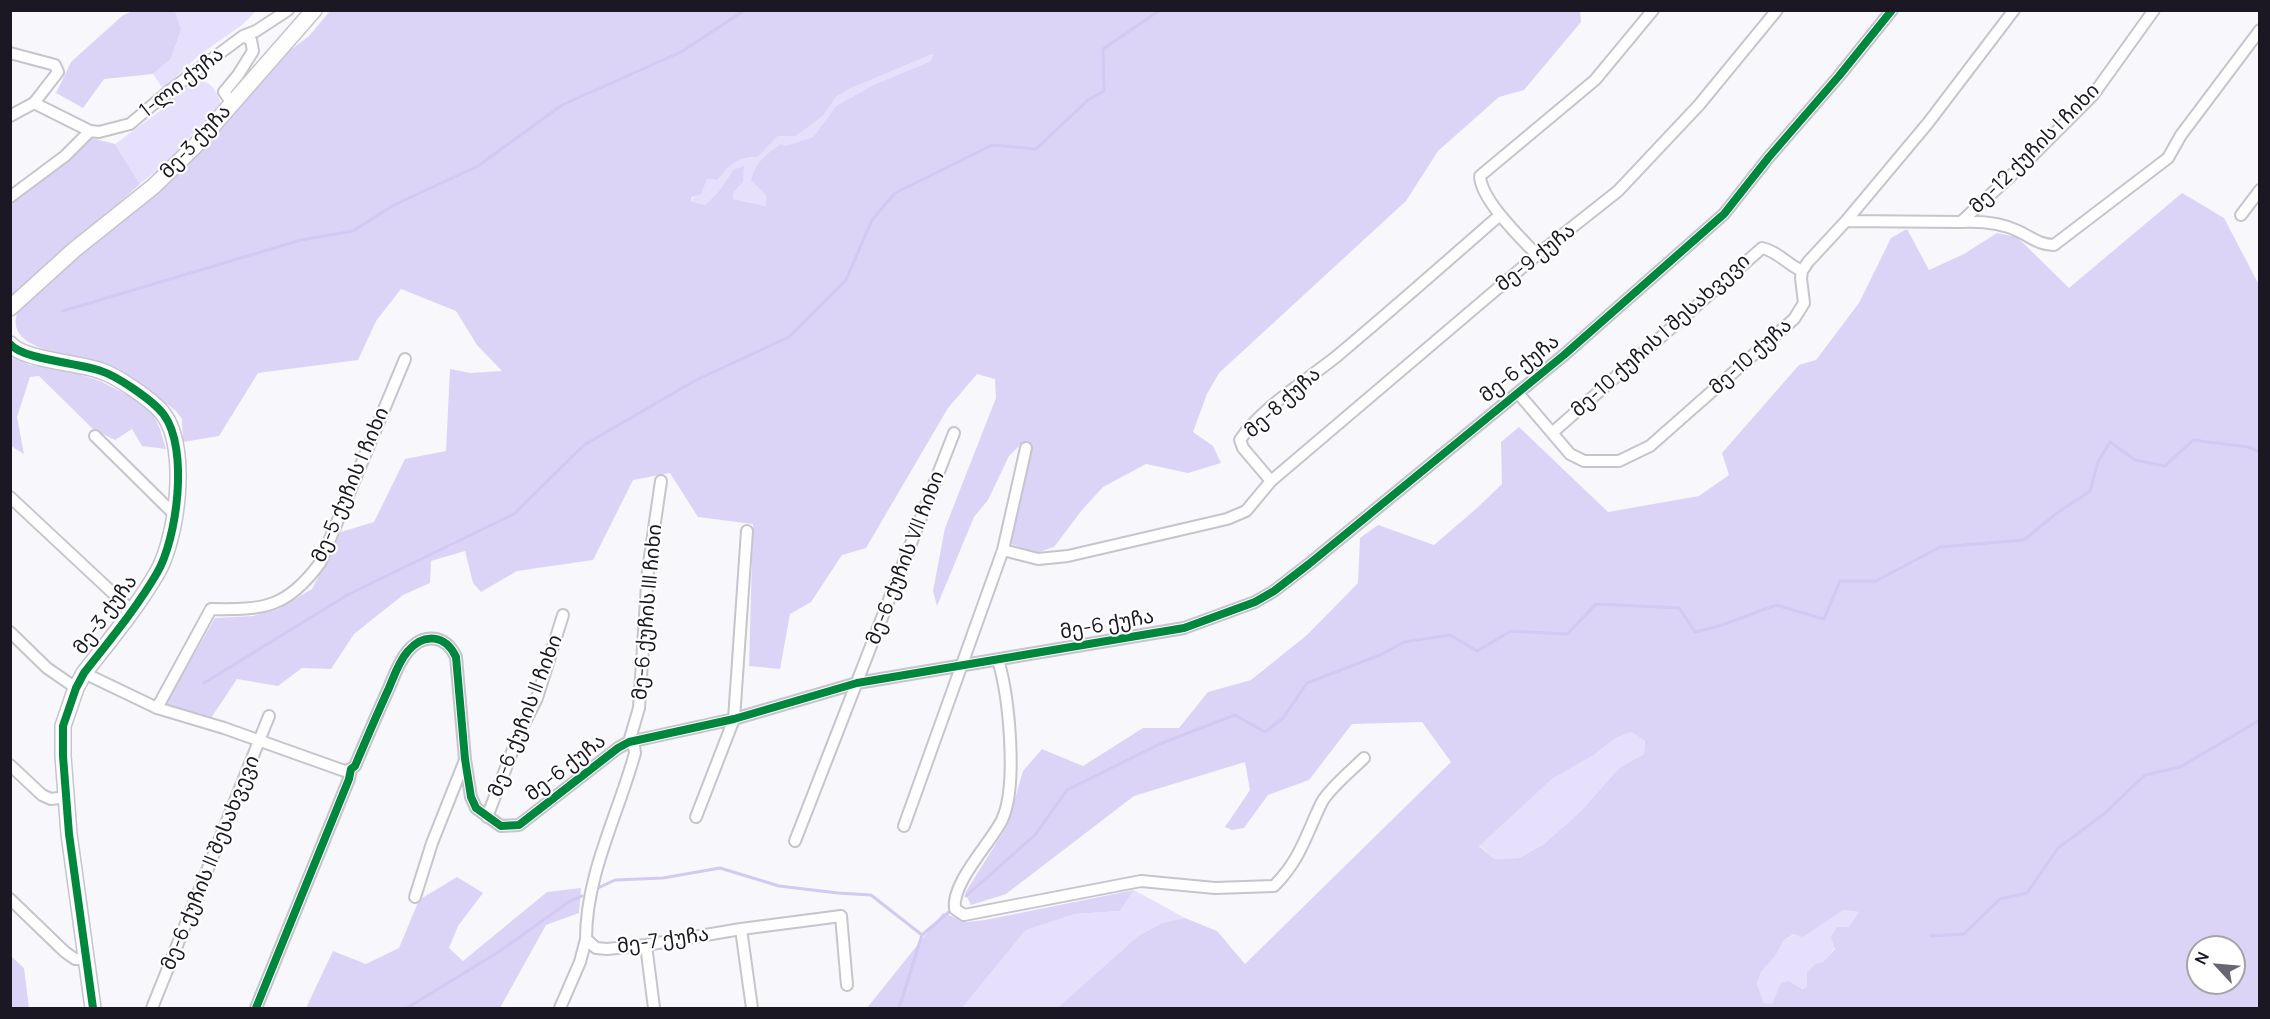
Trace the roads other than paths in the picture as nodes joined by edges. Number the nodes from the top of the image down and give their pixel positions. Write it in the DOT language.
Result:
graph roads {
  1 [pos="288,10"];
  2 [pos="314,10"];
  3 [pos="1653,10"];
  4 [pos="1777,10"];
  5 [pos="1892,10"];
  6 [pos="2014,10"];
  7 [pos="2154,10"];
  8 [pos="2259,30"];
  9 [pos="243,36"];
  10 [pos="10,53"];
  11 [pos="34,103"];
  12 [pos="232,103"];
  13 [pos="10,116"];
  14 [pos="90,131"];
  15 [pos="2259,190"];
  16 [pos="10,197"];
  17 [pos="1500,215"];
  18 [pos="2241,215"];
  19 [pos="1846,221"];
  20 [pos="1961,222"];
  21 [pos="1537,255"];
  22 [pos="1802,271"];
  23 [pos="11,307"];
  24 [pos="10,344"];
  25 [pos="405,359"];
  26 [pos="1518,393"];
  27 [pos="954,433"];
  28 [pos="1552,433"];
  29 [pos="95,436"];
  30 [pos="1026,448"];
  31 [pos="661,481"];
  32 [pos="1271,481"];
  33 [pos="10,497"];
  34 [pos="176,516"];
  35 [pos="747,531"];
  36 [pos="1003,550"];
  37 [pos="131,610"];
  38 [pos="563,615"];
  39 [pos="10,632"];
  40 [pos="998,660"];
  41 [pos="961,666"];
  42 [pos="84,673"];
  43 [pos="857,683"];
  44 [pos="76,688"];
  45 [pos="157,708"];
  46 [pos="269,716"];
  47 [pos="734,718"];
  48 [pos="261,741"];
  49 [pos="629,742"];
  50 [pos="1364,758"];
  51 [pos="465,759"];
  52 [pos="10,765"];
  53 [pos="351,769"];
  54 [pos="66,797"];
  55 [pos="487,817"];
  56 [pos="696,817"];
  57 [pos="904,826"];
  58 [pos="795,841"];
  59 [pos="415,897"];
  60 [pos="10,899"];
  61 [pos="741,929"];
  62 [pos="586,939"];
  63 [pos="646,945"];
  64 [pos="86,959"];
  65 [pos="847,985"];
  66 [pos="93,1008"];
  67 [pos="152,1008"];
  68 [pos="256,1008"];
  69 [pos="560,1008"];
  70 [pos="654,1008"];
  71 [pos="752,1008"];
  1 -- 9 [label="street"];
  2 -- 12 [label="street, მე-3 ქუჩა"];
  3 -- 17 [label="street"];
  4 -- 21 [label="street, მე-9 ქუჩა"];
  5 -- 26 [label="street, მე-6 ქუჩა"];
  6 -- 19 [label="street"];
  7 -- 20 [label="street, მე-12 ქუჩის I ჩიხი"];
  8 -- 20 [label="street"];
  9 -- 12 [label="street, 1-ლი ქუჩა"];
  9 -- 14 [label="street, 1-ლი ქუჩა"];
  10 -- 11 [label="street"];
  11 -- 13 [label="street"];
  11 -- 14 [label="street"];
  12 -- 23 [label="street, მე-3 ქუჩა"];
  14 -- 16 [label="street"];
  15 -- 18 [label="street"];
  17 -- 21 [label="street"];
  17 -- 32 [label="street, მე-8 ქუჩა"];
  19 -- 20 [label="street, მე-12 ქუჩის I ჩიხი"];
  19 -- 22 [label="street"];
  21 -- 32 [label="street, მე-9 ქუჩა"];
  22 -- 28 [label="street, მე-10 ქუჩის I შესახვევი"];
  22 -- 28 [label="street, მე-10 ქუჩა"];
  24 -- 34 [label="street, მე-3 ქუჩა"];
  25 -- 45 [label="street, მე-5 ქუჩის I ჩიხი"];
  26 -- 28 [label="street, მე-10 ქუჩა"];
  26 -- 40 [label="street, მე-6 ქუჩა"];
  27 -- 43 [label="street, მე-6 ქუჩის VII ჩიხი"];
  29 -- 34 [label="street"];
  30 -- 36 [label="street"];
  31 -- 49 [label="street, მე-6 ქუჩის III ჩიხი"];
  32 -- 36 [label="street"];
  33 -- 37 [label="street"];
  34 -- 37 [label="street, მე-3 ქუჩა"];
  35 -- 47 [label="street"];
  36 -- 41 [label="street"];
  37 -- 42 [label="street, მე-3 ქუჩა"];
  38 -- 55 [label="street, მე-6 ქუჩის II ჩიხი"];
  39 -- 44 [label="street"];
  40 -- 41 [label="street, მე-6 ქუჩა"];
  40 -- 50 [label="street"];
  41 -- 43 [label="street, მე-6 ქუჩა"];
  41 -- 57 [label="street"];
  42 -- 44 [label="street, მე-3 ქუჩა"];
  42 -- 45 [label="street"];
  43 -- 47 [label="street, მე-6 ქუჩა"];
  43 -- 58 [label="street, მე-6 ქუჩის VII ჩიხი"];
  44 -- 54 [label="street, მე-3 ქუჩა"];
  45 -- 48 [label="street"];
  46 -- 48 [label="street, მე-6 ქუჩის II შესახვევი"];
  47 -- 49 [label="street, მე-6 ქუჩა"];
  47 -- 56 [label="street"];
  48 -- 53 [label="street"];
  48 -- 67 [label="street, მე-6 ქუჩის II შესახვევი"];
  49 -- 55 [label="street, მე-6 ქუჩა"];
  49 -- 62 [label="street"];
  51 -- 53 [label="street"];
  51 -- 55 [label="street"];
  51 -- 59 [label="street"];
  52 -- 54 [label="street"];
  53 -- 68 [label="street"];
  54 -- 64 [label="street, მე-3 ქუჩა"];
  60 -- 64 [label="street"];
  61 -- 63 [label="street, მე-7 ქუჩა"];
  61 -- 65 [label="street, მე-7 ქუჩა"];
  61 -- 71 [label="street"];
  62 -- 63 [label="street, მე-7 ქუჩა"];
  62 -- 69 [label="street"];
  63 -- 70 [label="street"];
  64 -- 66 [label="street, მე-3 ქუჩა"];
}
